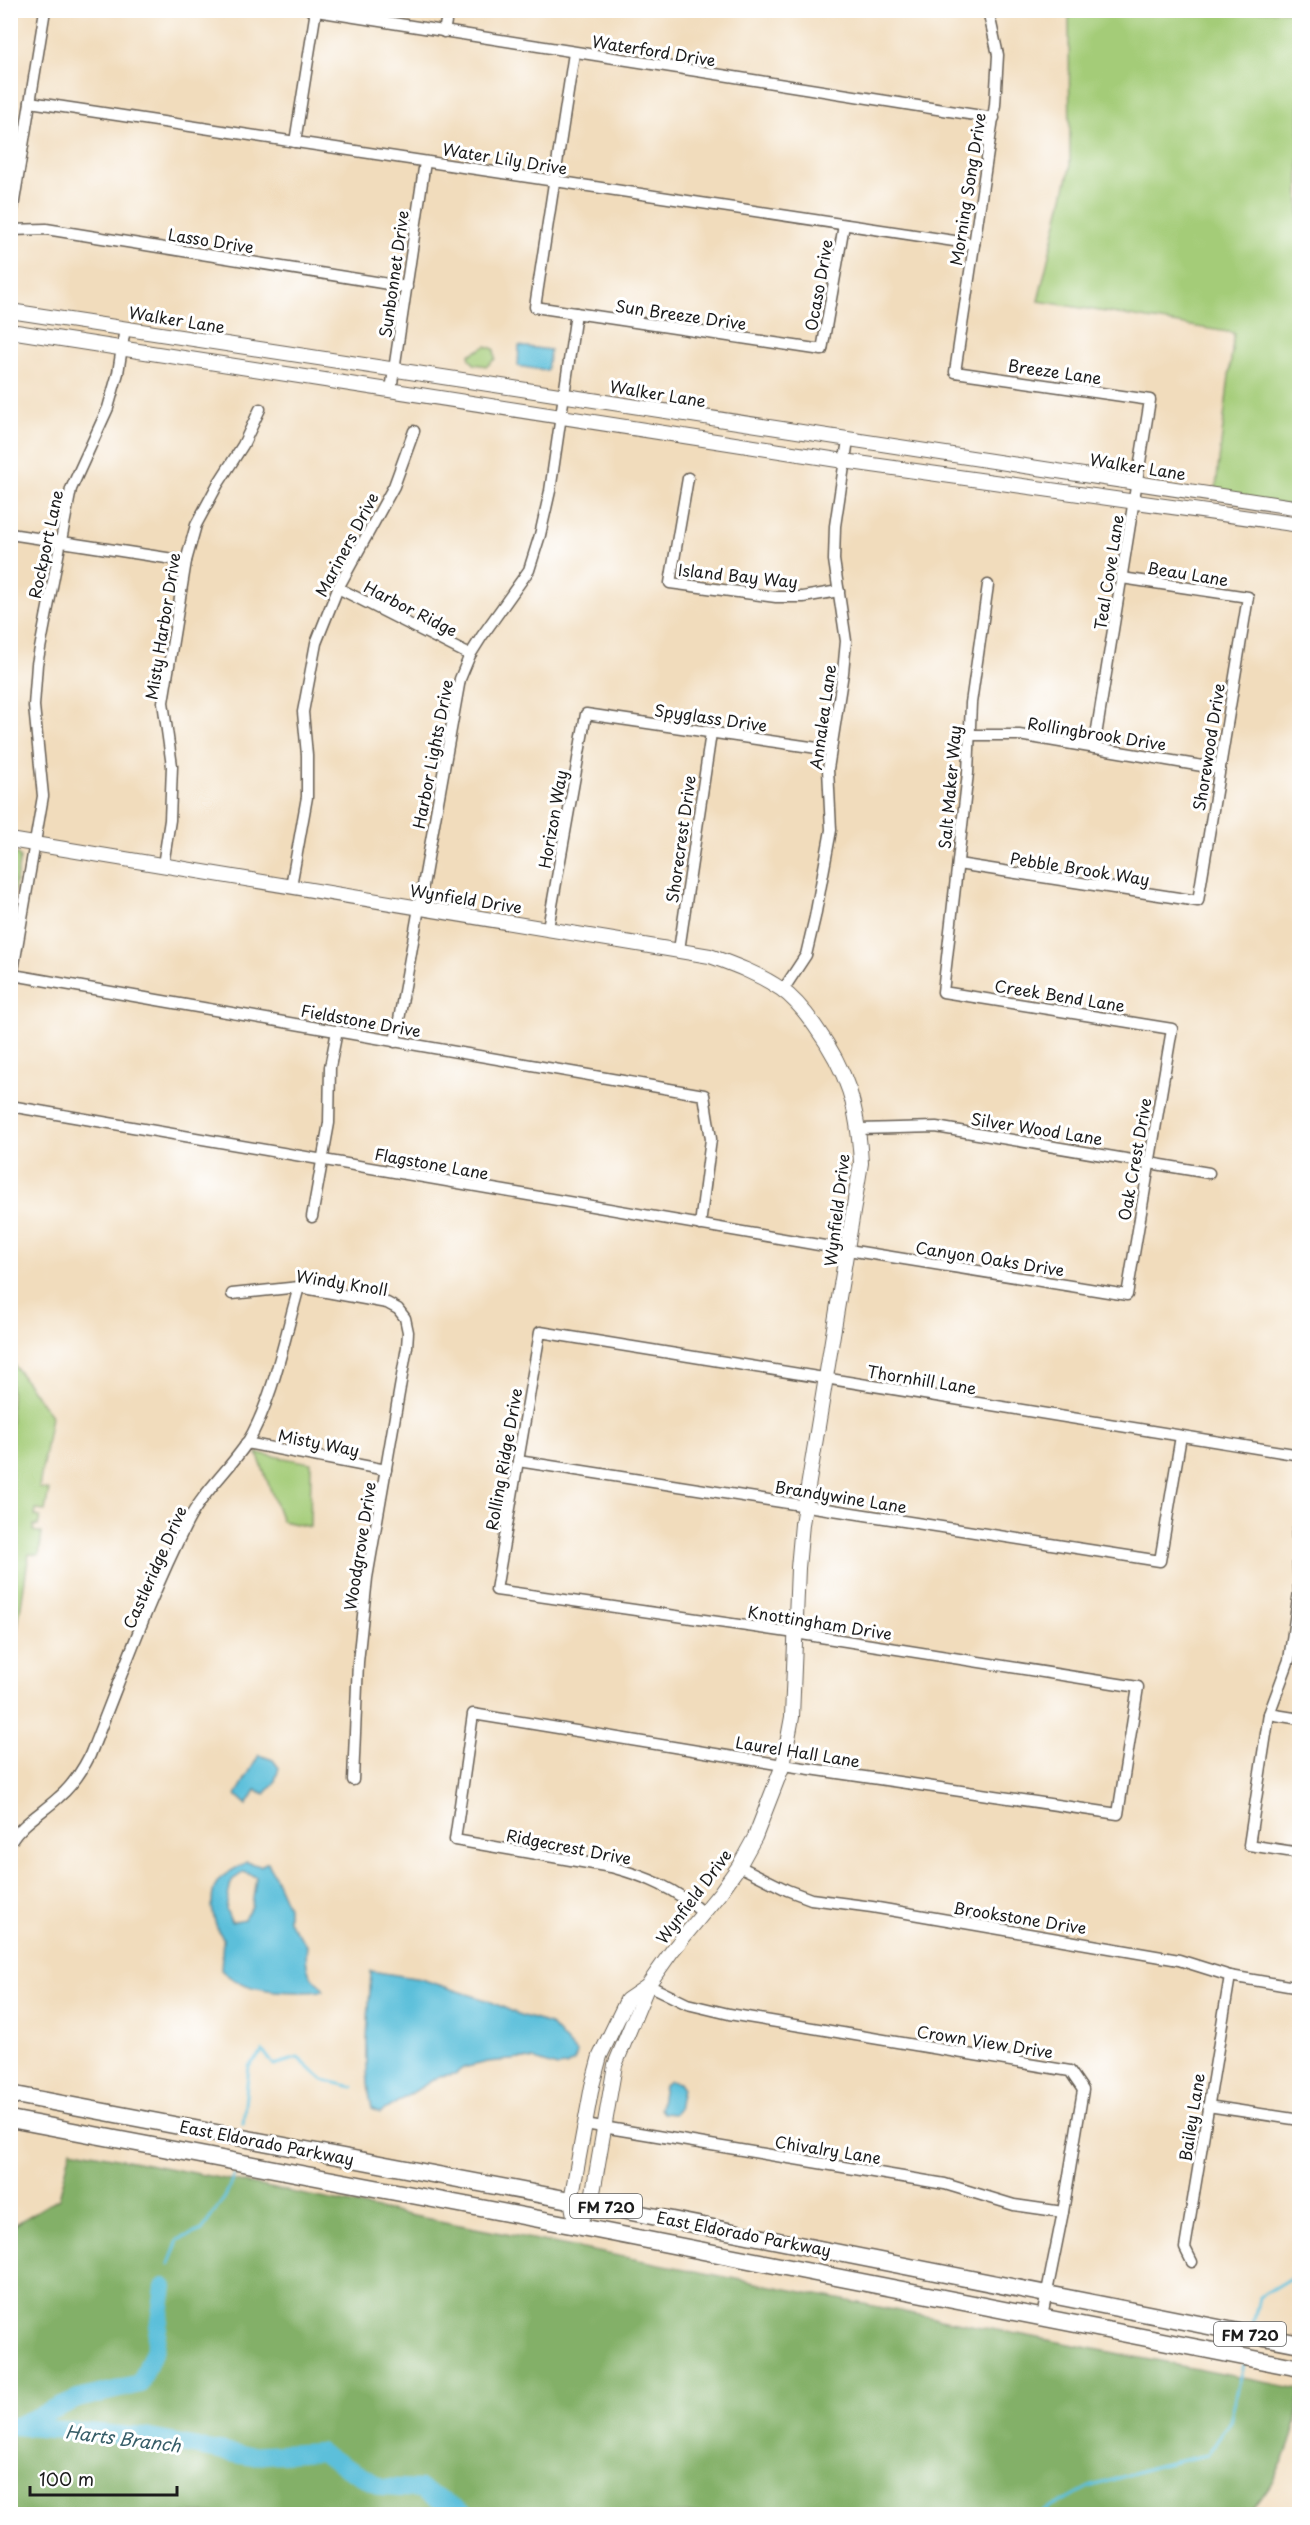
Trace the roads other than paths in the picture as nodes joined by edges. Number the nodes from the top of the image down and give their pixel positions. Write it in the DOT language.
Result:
graph roads {
  1 [pos="45,10"];
  2 [pos="448,10"];
  3 [pos="988,10"];
  4 [pos="314,11"];
  5 [pos="444,32"];
  6 [pos="574,53"];
  7 [pos="30,102"];
  8 [pos="993,118"];
  9 [pos="295,142"];
  10 [pos="425,162"];
  11 [pos="555,181"];
  12 [pos="844,225"];
  13 [pos="10,228"];
  14 [pos="974,244"];
  15 [pos="407,287"];
  16 [pos="10,311"];
  17 [pos="576,314"];
  18 [pos="10,331"];
  19 [pos="124,337"];
  20 [pos="822,350"];
  21 [pos="395,369"];
  22 [pos="955,372"];
  23 [pos="392,387"];
  24 [pos="1150,400"];
  25 [pos="562,405"];
  26 [pos="260,409"];
  27 [pos="414,430"];
  28 [pos="846,450"];
  29 [pos="688,478"];
  30 [pos="1137,492"];
  31 [pos="1299,508"];
  32 [pos="1299,525"];
  33 [pos="10,534"];
  34 [pos="60,542"];
  35 [pos="186,561"];
  36 [pos="1122,578"];
  37 [pos="988,585"];
  38 [pos="338,588"];
  39 [pos="839,591"];
  40 [pos="1248,597"];
  41 [pos="470,655"];
  42 [pos="586,714"];
  43 [pos="711,733"];
  44 [pos="969,735"];
  45 [pos="1094,748"];
  46 [pos="831,750"];
  47 [pos="1220,769"];
  48 [pos="10,840"];
  49 [pos="37,844"];
  50 [pos="958,864"];
  51 [pos="163,865"];
  52 [pos="291,886"];
  53 [pos="1198,901"];
  54 [pos="420,907"];
  55 [pos="548,928"];
  56 [pos="679,950"];
  57 [pos="13,975"];
  58 [pos="10,988"];
  59 [pos="783,990"];
  60 [pos="943,992"];
  61 [pos="1172,1029"];
  62 [pos="337,1031"];
  63 [pos="395,1042"];
  64 [pos="10,1106"];
  65 [pos="859,1129"];
  66 [pos="323,1160"];
  67 [pos="1149,1162"];
  68 [pos="1209,1173"];
  69 [pos="312,1217"];
  70 [pos="700,1225"];
  71 [pos="848,1250"];
  72 [pos="299,1287"];
  73 [pos="232,1294"];
  74 [pos="1127,1295"];
  75 [pos="405,1318"];
  76 [pos="540,1332"];
  77 [pos="827,1378"];
  78 [pos="1181,1436"];
  79 [pos="246,1443"];
  80 [pos="1299,1455"];
  81 [pos="518,1461"];
  82 [pos="386,1470"];
  83 [pos="806,1506"];
  84 [pos="1299,1520"];
  85 [pos="496,1590"];
  86 [pos="1299,1592"];
  87 [pos="795,1633"];
  88 [pos="1269,1714"];
  89 [pos="1299,1719"];
  90 [pos="783,1765"];
  91 [pos="353,1780"];
  92 [pos="1118,1814"];
  93 [pos="454,1840"];
  94 [pos="10,1843"];
  95 [pos="1299,1853"];
  96 [pos="739,1866"];
  97 [pos="703,1913"];
  98 [pos="1230,1976"];
  99 [pos="648,1985"];
  100 [pos="1299,1988"];
  101 [pos="10,2094"];
  102 [pos="1208,2106"];
  103 [pos="10,2119"];
  104 [pos="1299,2120"];
  105 [pos="585,2124"];
  106 [pos="603,2128"];
  107 [pos="571,2200"];
  108 [pos="591,2204"];
  109 [pos="1063,2212"];
  110 [pos="576,2226"];
  111 [pos="1192,2262"];
  112 [pos="1047,2292"];
  113 [pos="1042,2317"];
  114 [pos="1299,2344"];
  115 [pos="1297,2368"];
  1 -- 7 [label="street"];
  2 -- 5 [label="street"];
  3 -- 8 [label="street, Morning Song Drive"];
  4 -- 5 [label="street, Waterford Drive"];
  4 -- 9 [label="street"];
  5 -- 6 [label="street, Waterford Drive"];
  6 -- 8 [label="street, Waterford Drive"];
  6 -- 11 [label="street"];
  7 -- 9 [label="street, Water Lily Drive"];
  7 -- 13 [label="street"];
  8 -- 14 [label="street, Morning Song Drive"];
  9 -- 10 [label="street, Water Lily Drive"];
  10 -- 11 [label="street, Water Lily Drive"];
  10 -- 15 [label="street, Sunbonnet Drive"];
  11 -- 12 [label="street, Water Lily Drive"];
  11 -- 17 [label="street, Sun Breeze Drive"];
  12 -- 14 [label="street, Water Lily Drive"];
  12 -- 20 [label="street, Ocaso Drive"];
  13 -- 15 [label="street, Lasso Drive"];
  14 -- 22 [label="street, Morning Song Drive"];
  15 -- 21 [label="street, Sunbonnet Drive"];
  16 -- 19 [label="street, Walker Lane"];
  17 -- 20 [label="street, Sun Breeze Drive"];
  17 -- 25 [label="street, Harbor Lights Drive"];
  18 -- 19 [label="street, Walker Lane"];
  19 -- 21 [label="street, Walker Lane"];
  19 -- 23 [label="street, Walker Lane"];
  19 -- 34 [label="street, Rockport Lane"];
  21 -- 23 [label="street, Sunbonnet Drive"];
  21 -- 25 [label="street, Walker Lane"];
  22 -- 24 [label="street, Breeze Lane"];
  23 -- 25 [label="street, Walker Lane"];
  24 -- 30 [label="street, Teal Cove Lane"];
  25 -- 28 [label="street, Walker Lane"];
  25 -- 28 [label="street, Walker Lane"];
  25 -- 41 [label="street, Harbor Lights Drive"];
  26 -- 35 [label="street, Misty Harbor Drive"];
  27 -- 38 [label="street, Mariners Drive"];
  28 -- 30 [label="street, Walker Lane"];
  28 -- 30 [label="street, Walker Lane"];
  28 -- 39 [label="street, Annalea Lane"];
  29 -- 39 [label="street, Island Bay Way"];
  30 -- 31 [label="street, Walker Lane"];
  30 -- 32 [label="street, Walker Lane"];
  30 -- 36 [label="street, Teal Cove Lane"];
  33 -- 34 [label="street"];
  34 -- 35 [label="street"];
  34 -- 49 [label="street, Rockport Lane"];
  35 -- 51 [label="street, Misty Harbor Drive"];
  36 -- 40 [label="street, Beau Lane"];
  36 -- 45 [label="street, Teal Cove Lane"];
  37 -- 44 [label="street, Salt Maker Way"];
  38 -- 41 [label="street, Harbor Ridge"];
  38 -- 52 [label="street, Mariners Drive"];
  39 -- 46 [label="street, Annalea Lane"];
  40 -- 47 [label="street, Shorewood Drive"];
  41 -- 54 [label="street, Harbor Lights Drive"];
  42 -- 43 [label="street, Spyglass Drive"];
  42 -- 55 [label="street, Horizon Way"];
  43 -- 46 [label="street, Spyglass Drive"];
  43 -- 56 [label="street, Shorecrest Drive"];
  44 -- 45 [label="street, Rollingbrook Drive"];
  44 -- 50 [label="street, Salt Maker Way"];
  45 -- 47 [label="street, Rollingbrook Drive"];
  46 -- 59 [label="street, Annalea Lane"];
  47 -- 53 [label="street, Shorewood Drive"];
  48 -- 49 [label="street, Wynfield Drive"];
  49 -- 51 [label="street, Wynfield Drive"];
  49 -- 57 [label="street, Rockport Lane"];
  50 -- 53 [label="street, Pebble Brook Way"];
  50 -- 60 [label="street, Salt Maker Way"];
  51 -- 52 [label="street, Wynfield Drive"];
  52 -- 54 [label="street, Wynfield Drive"];
  54 -- 55 [label="street, Wynfield Drive"];
  54 -- 63 [label="street, Harbor Lights Drive"];
  55 -- 56 [label="street, Wynfield Drive"];
  56 -- 59 [label="street, Wynfield Drive"];
  57 -- 58 [label="street, Rockport Lane"];
  57 -- 62 [label="street, Fieldstone Drive"];
  59 -- 65 [label="street, Wynfield Drive"];
  60 -- 61 [label="street, Creek Bend Lane"];
  61 -- 67 [label="street, Oak Crest Drive"];
  62 -- 63 [label="street, Fieldstone Drive"];
  62 -- 66 [label="street"];
  63 -- 70 [label="street, Fieldstone Drive"];
  64 -- 66 [label="street, Flagstone Lane"];
  65 -- 67 [label="street, Silver Wood Lane"];
  65 -- 71 [label="street, Wynfield Drive"];
  66 -- 69 [label="street"];
  66 -- 70 [label="street, Flagstone Lane"];
  67 -- 68 [label="street, Silver Wood Lane"];
  67 -- 74 [label="street, Oak Crest Drive"];
  70 -- 71 [label="street, Flagstone Lane"];
  71 -- 74 [label="street, Canyon Oaks Drive"];
  71 -- 77 [label="street, Wynfield Drive"];
  72 -- 73 [label="street, Windy Knoll"];
  72 -- 75 [label="street, Windy Knoll"];
  72 -- 79 [label="street, Castleridge Drive"];
  75 -- 82 [label="street, Woodgrove Drive"];
  76 -- 77 [label="street, Thornhill Lane"];
  76 -- 81 [label="street, Rolling Ridge Drive"];
  77 -- 78 [label="street, Thornhill Lane"];
  77 -- 83 [label="street, Wynfield Drive"];
  78 -- 80 [label="street, Thornhill Lane"];
  78 -- 83 [label="street, Brandywine Lane"];
  79 -- 82 [label="street, Misty Way"];
  79 -- 94 [label="street, Castleridge Drive"];
  81 -- 83 [label="street, Brandywine Lane"];
  81 -- 85 [label="street, Rolling Ridge Drive"];
  82 -- 91 [label="street, Woodgrove Drive"];
  83 -- 87 [label="street, Wynfield Drive"];
  84 -- 86 [label="street"];
  85 -- 87 [label="street, Knottingham Drive"];
  86 -- 88 [label="street"];
  87 -- 90 [label="street, Wynfield Drive"];
  87 -- 92 [label="street, Knottingham Drive"];
  88 -- 89 [label="street"];
  88 -- 95 [label="street"];
  90 -- 92 [label="street, Laurel Hall Lane"];
  90 -- 93 [label="street, Laurel Hall Lane"];
  90 -- 96 [label="street, Wynfield Drive"];
  93 -- 97 [label="street, Ridgecrest Drive"];
  96 -- 97 [label="street, Wynfield Drive"];
  96 -- 98 [label="street, Brookstone Drive"];
  97 -- 99 [label="street, Wynfield Drive"];
  98 -- 100 [label="street, Brookstone Drive"];
  98 -- 102 [label="street, Bailey Lane"];
  99 -- 105 [label="street, Wynfield Drive"];
  99 -- 106 [label="street, Wynfield Drive"];
  99 -- 109 [label="street, Crown View Drive"];
  101 -- 107 [label="main road, East Eldorado Parkway / FM 720"];
  102 -- 104 [label="street"];
  102 -- 111 [label="street, Bailey Lane"];
  103 -- 110 [label="main road, East Eldorado Parkway / FM 720"];
  105 -- 106 [label="street, Chivalry Lane"];
  105 -- 107 [label="street, Wynfield Drive"];
  106 -- 108 [label="street, Wynfield Drive"];
  106 -- 109 [label="street, Chivalry Lane"];
  107 -- 108 [label="main road, East Eldorado Parkway / FM 720"];
  107 -- 110 [label="street, Wynfield Drive"];
  108 -- 110 [label="street, Wynfield Drive"];
  108 -- 112 [label="main road, East Eldorado Parkway / FM 720"];
  109 -- 112 [label="street, Crown View Drive"];
  110 -- 113 [label="main road, East Eldorado Parkway / FM 720"];
  112 -- 113 [label="street, Crown View Drive"];
  112 -- 114 [label="main road, East Eldorado Parkway / FM 720"];
  113 -- 115 [label="main road, East Eldorado Parkway / FM 720"];
}
